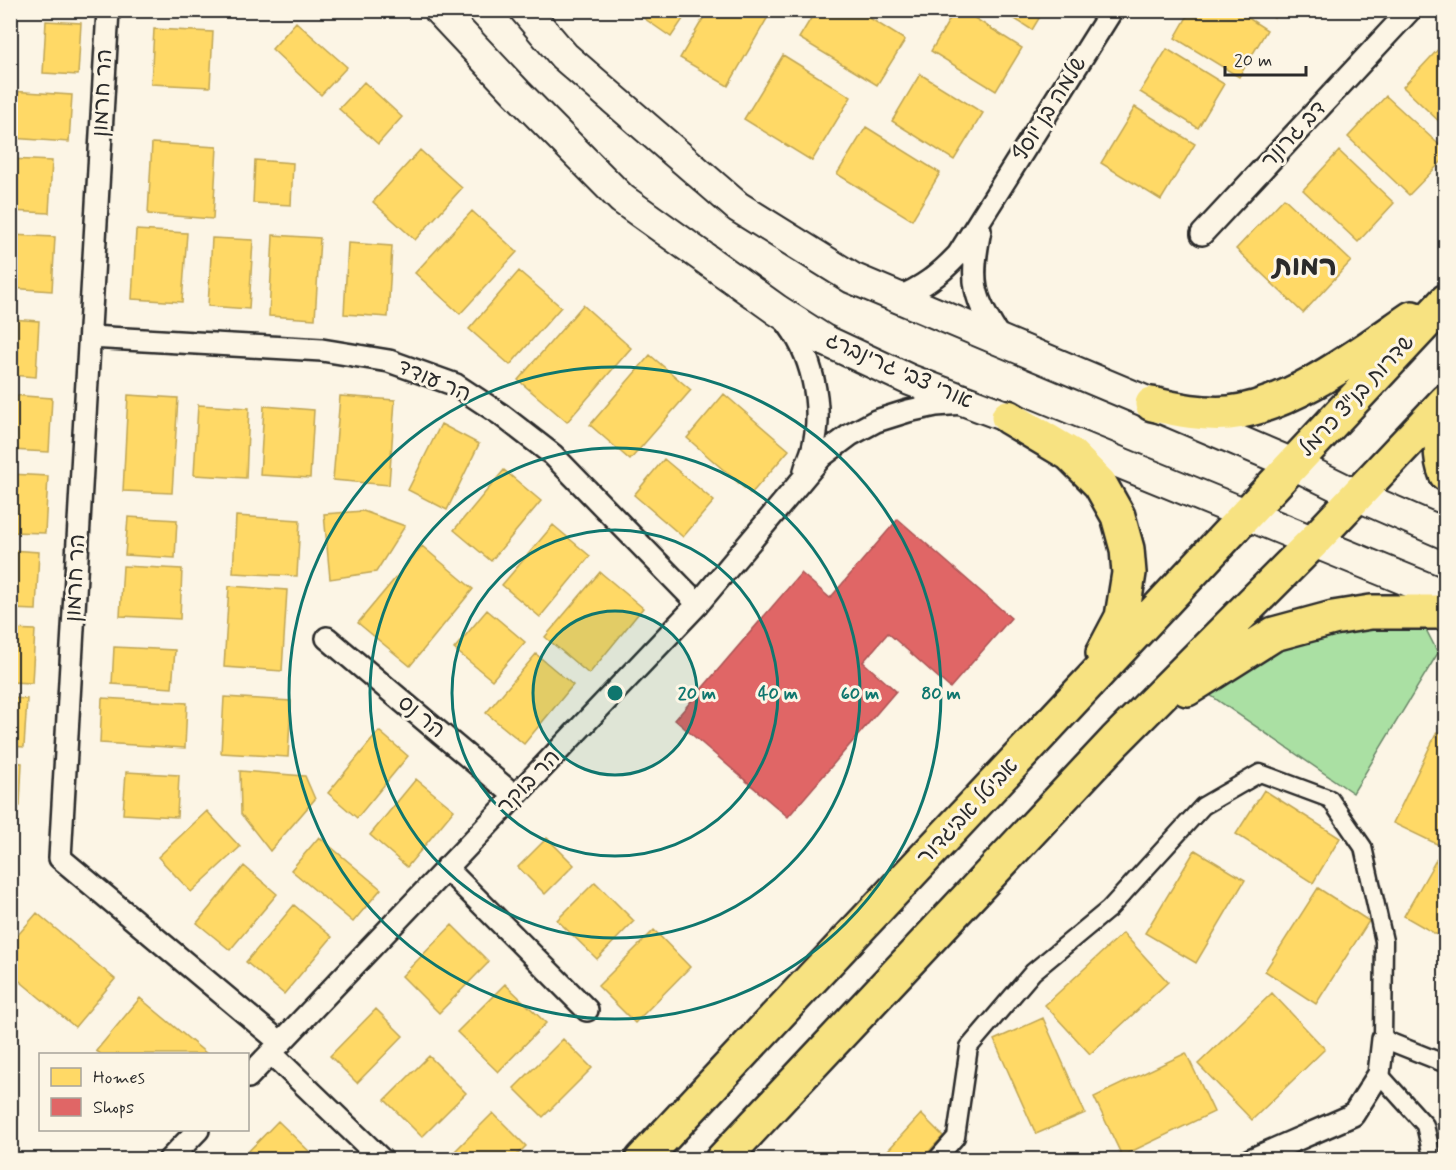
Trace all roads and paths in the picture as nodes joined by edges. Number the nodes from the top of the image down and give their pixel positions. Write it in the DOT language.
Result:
graph roads {
  1 [pos="108,10"];
  2 [pos="439,10"];
  3 [pos="525,10"];
  4 [pos="1112,10"];
  5 [pos="1410,10"];
  6 [pos="989,207"];
  7 [pos="1202,234"];
  8 [pos="1446,296"];
  9 [pos="897,298"];
  10 [pos="1446,301"];
  11 [pos="777,310"];
  12 [pos="90,337"];
  13 [pos="1003,342"];
  14 [pos="1446,401"];
  15 [pos="969,403"];
  16 [pos="1152,404"];
  17 [pos="1008,417"];
  18 [pos="1446,418"];
  19 [pos="1293,464"];
  20 [pos="1446,474"];
  21 [pos="801,480"];
  22 [pos="1356,495"];
  23 [pos="1246,514"];
  24 [pos="1446,534"];
  25 [pos="1313,542"];
  26 [pos="1446,596"];
  27 [pos="698,604"];
  28 [pos="1446,612"];
  29 [pos="327,638"];
  30 [pos="1081,692"];
  31 [pos="1115,741"];
  32 [pos="515,796"];
  33 [pos="446,868"];
  34 [pos="587,1010"];
  35 [pos="1383,1039"];
  36 [pos="276,1048"];
  37 [pos="1446,1064"];
  38 [pos="1379,1074"];
  39 [pos="249,1076"];
  40 [pos="197,1131"];
  41 [pos="169,1160"];
  42 [pos="382,1160"];
  43 [pos="642,1160"];
  44 [pos="722,1160"];
  45 [pos="936,1160"];
  46 [pos="1250,1160"];
  47 [pos="1432,1160"];
  1 -- 12 [label="street, הר חרמון"];
  2 -- 11 [label="main road, אורי צבי גרינברג"];
  3 -- 9 [label="main road"];
  4 -- 6 [label="street, שלמה בן יוסף"];
  5 -- 7 [label="street, דב גרונר"];
  6 -- 9 [label="street, שלמה בן יוסף"];
  6 -- 13 [label="street, שלמה בן יוסף"];
  8 -- 16 [label="main road"];
  9 -- 13 [label="main road"];
  10 -- 19 [label="main road, שדרות בנ\"צ כרמל"];
  11 -- 15 [label="main road, אורי צבי גרינברג"];
  11 -- 21 [label="street, הר בוקר"];
  12 -- 27 [label="street, הר עודד"];
  12 -- 36 [label="street, הר חרמון"];
  13 -- 16 [label="main road"];
  14 -- 22 [label="main road"];
  15 -- 17 [label="main road, אורי צבי גרינברג"];
  15 -- 21 [label="street, הר בוקר"];
  16 -- 19 [label="main road"];
  17 -- 23 [label="main road, אורי צבי גרינברג"];
  17 -- 30 [label="main road"];
  18 -- 20 [label="main road"];
  19 -- 22 [label="main road"];
  19 -- 23 [label="main road, אביטל אביגדור"];
  21 -- 27 [label="street, הר בוקר"];
  22 -- 24 [label="main road"];
  22 -- 25 [label="main road"];
  23 -- 25 [label="main road, אורי צבי גרינברג"];
  23 -- 30 [label="main road, אביטל אביגדור"];
  25 -- 26 [label="main road, אורי צבי גרינברג"];
  25 -- 31 [label="main road"];
  27 -- 32 [label="street, הר בוקר"];
  28 -- 31 [label="main road"];
  29 -- 32 [label="street, הר נס"];
  30 -- 43 [label="main road, אביטל אביגדור"];
  31 -- 44 [label="main road"];
  32 -- 33 [label="street, הר בוקר"];
  33 -- 34 [label="street"];
  33 -- 36 [label="street, הר בוקר"];
  35 -- 37 [label="street"];
  35 -- 38 [label="street"];
  35 -- 45 [label="street"];
  36 -- 39 [label="street, הר בוקר"];
  36 -- 42 [label="street"];
  38 -- 46 [label="street"];
  38 -- 47 [label="street"];
  40 -- 41 [label="street"];
}
